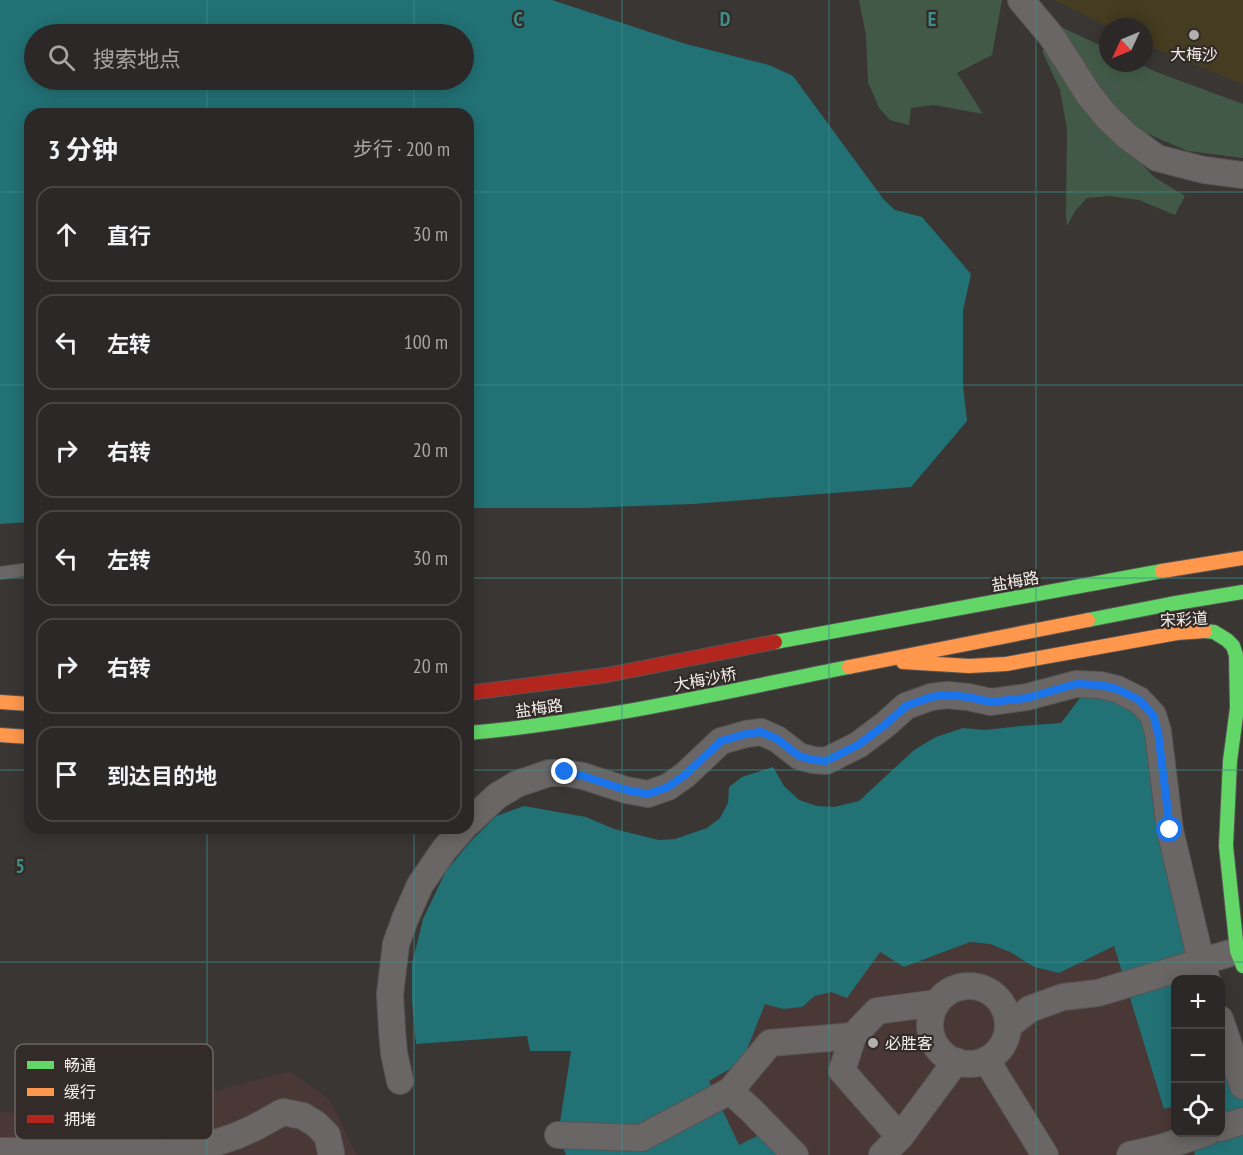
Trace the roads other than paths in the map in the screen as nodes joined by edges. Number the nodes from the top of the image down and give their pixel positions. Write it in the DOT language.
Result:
graph roads {
  1 [pos="1021,0"];
  2 [pos="1243,176"];
  3 [pos="1243,558"];
  4 [pos="24,570"];
  5 [pos="0,573"];
  6 [pos="1243,592"];
  7 [pos="793,638"];
  8 [pos="884,661"];
  9 [pos="607,675"];
  10 [pos="474,692"];
  11 [pos="0,702"];
  12 [pos="24,704"];
  13 [pos="614,713"];
  14 [pos="474,732"];
  15 [pos="0,735"];
  16 [pos="24,737"];
  17 [pos="474,817"];
  18 [pos="458,834"];
  19 [pos="1240,958"];
  20 [pos="1204,970"];
  21 [pos="936,1003"];
  22 [pos="1009,1025"];
  23 [pos="1224,1029"];
  24 [pos="853,1036"];
  25 [pos="956,1060"];
  26 [pos="987,1060"];
  27 [pos="400,1081"];
  28 [pos="1243,1086"];
  29 [pos="730,1091"];
  30 [pos="1243,1121"];
  31 [pos="1225,1127"];
  32 [pos="558,1135"];
  33 [pos="1193,1137"];
  34 [pos="891,1146"];
  35 [pos="0,1151"];
  36 [pos="97,1153"];
  37 [pos="176,1154"];
  38 [pos="331,1155"];
  39 [pos="795,1155"];
  40 [pos="1045,1155"];
  41 [pos="1130,1155"];
  1 -- 2 [label="street"];
  3 -- 7 [label="main road, 盐梅路"];
  4 -- 5 [label="lane"];
  6 -- 8 [label="main road"];
  7 -- 9 [label="main road, 大梅沙桥"];
  8 -- 13 [label="main road, 大梅沙桥"];
  8 -- 19 [label="main road, 宋彩道"];
  9 -- 10 [label="main road, 盐梅路"];
  11 -- 12 [label="main road"];
  13 -- 14 [label="main road, 盐梅路"];
  15 -- 16 [label="main road"];
  17 -- 20 [label="street"];
  18 -- 27 [label="street"];
  19 -- 20 [label="street"];
  20 -- 22 [label="street"];
  21 -- 22 [label="street"];
  21 -- 24 [label="street"];
  21 -- 25 [label="street"];
  22 -- 26 [label="street"];
  23 -- 28 [label="street"];
  24 -- 29 [label="street"];
  24 -- 34 [label="street"];
  25 -- 26 [label="street"];
  25 -- 34 [label="street"];
  26 -- 40 [label="street"];
  29 -- 32 [label="street"];
  29 -- 39 [label="street"];
  30 -- 31 [label="street"];
  33 -- 41 [label="street"];
  35 -- 36 [label="street"];
  36 -- 37 [label="street"];
  37 -- 38 [label="street"];
}
